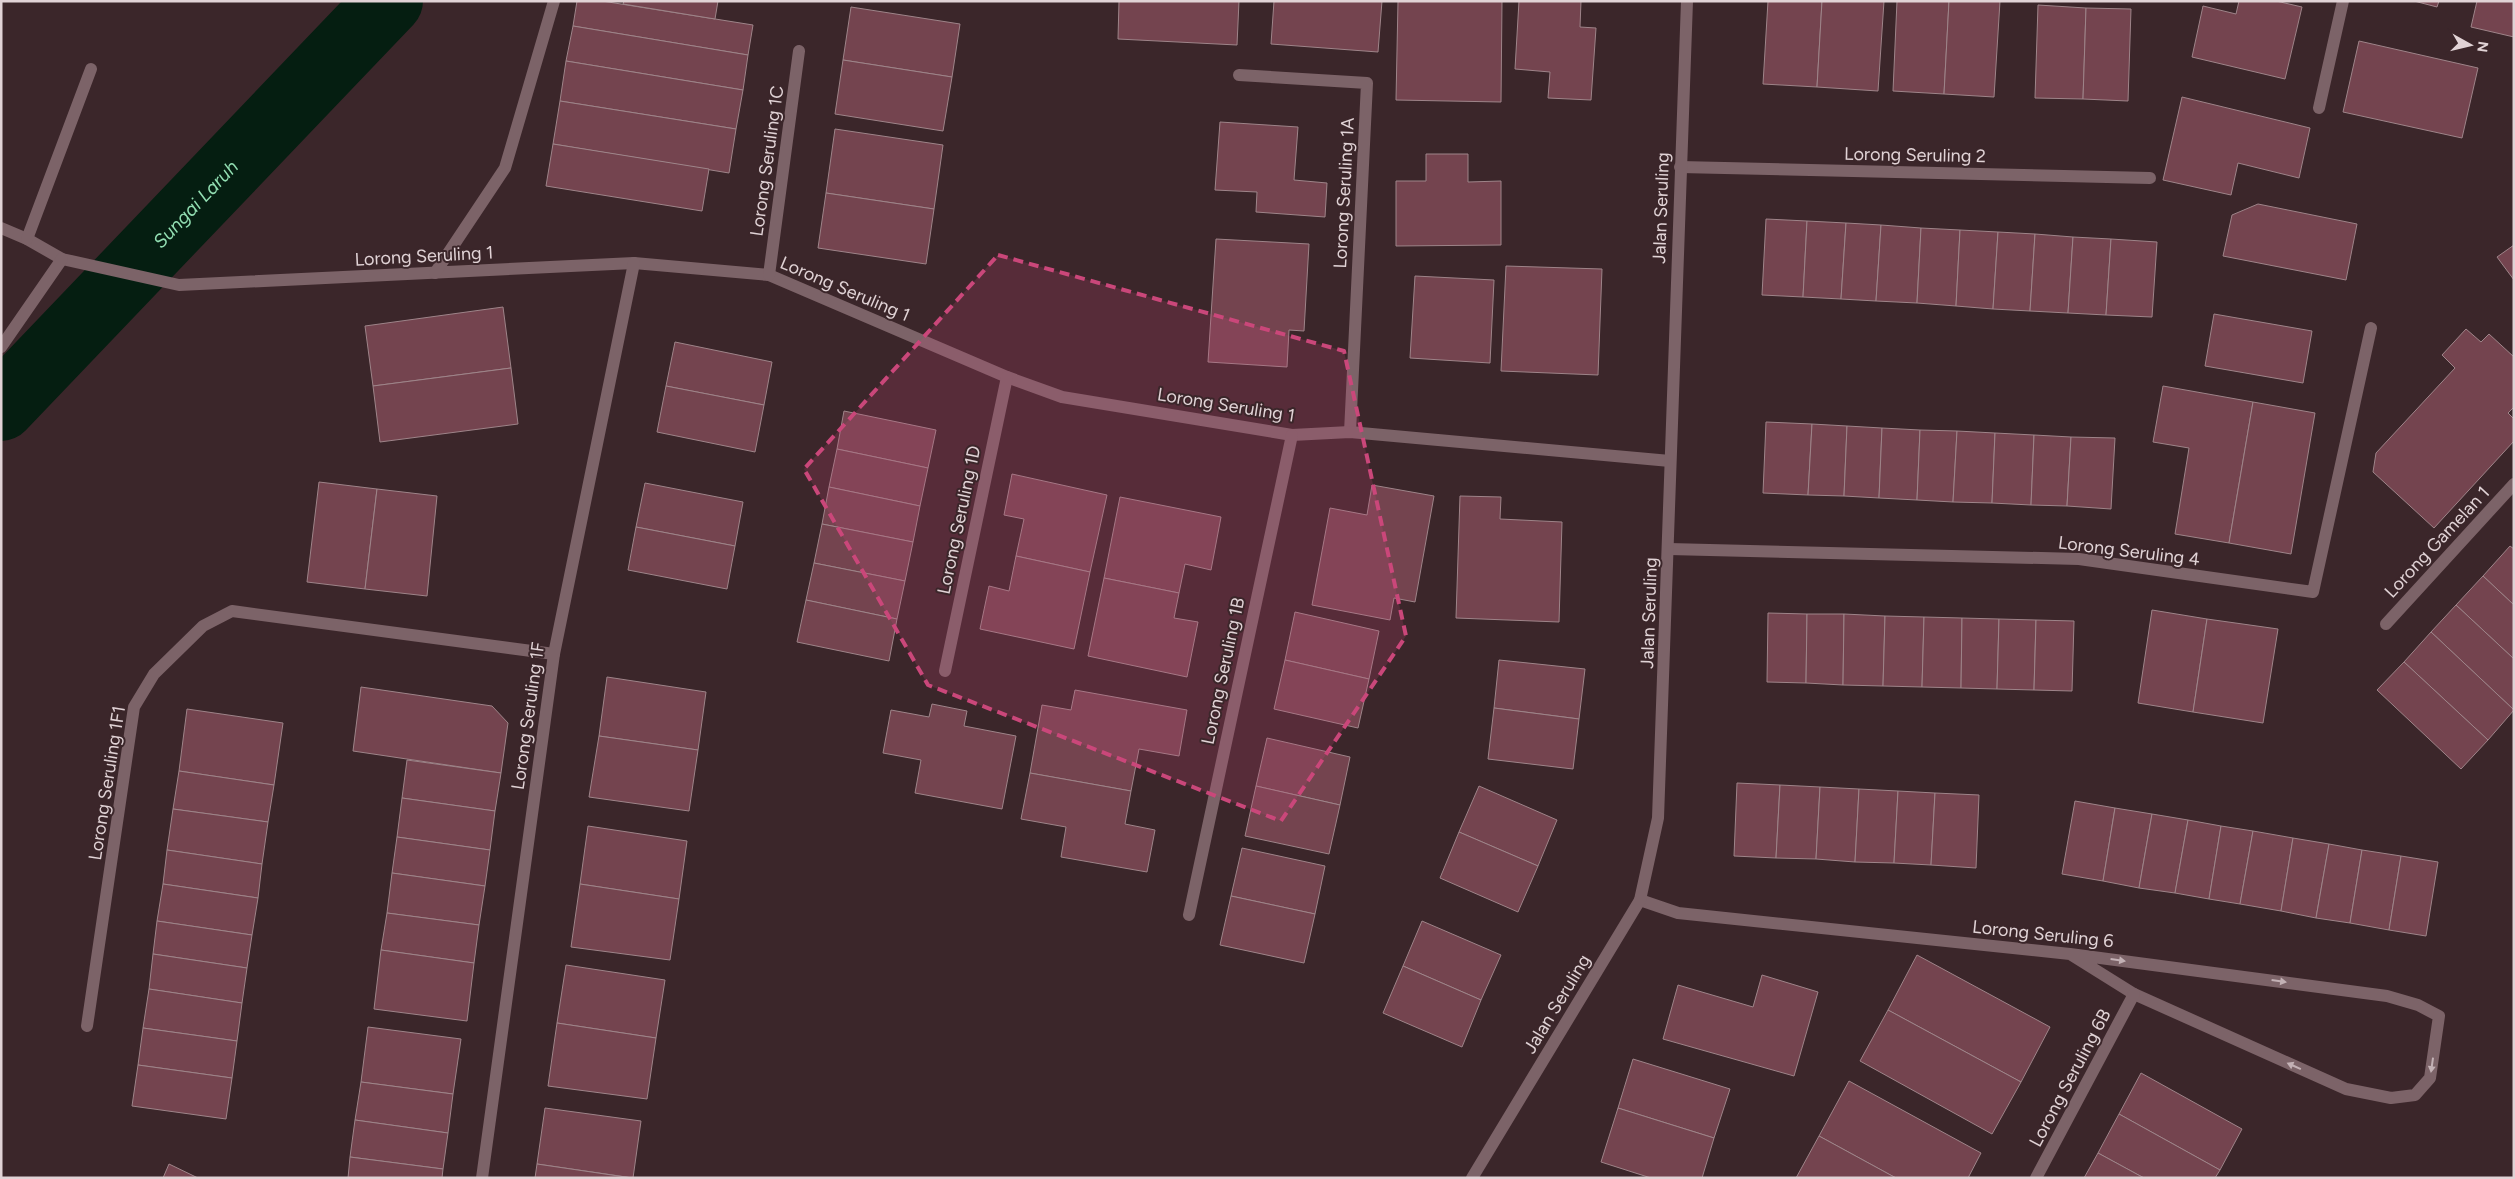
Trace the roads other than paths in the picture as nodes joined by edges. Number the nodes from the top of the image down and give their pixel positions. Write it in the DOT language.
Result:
graph roads {
  1 [pos="554,1"];
  2 [pos="1687,1"];
  3 [pos="2344,1"];
  4 [pos="799,52"];
  5 [pos="90,69"];
  6 [pos="1239,74"];
  7 [pos="2319,108"];
  8 [pos="1680,167"];
  9 [pos="2150,178"];
  10 [pos="1,228"];
  11 [pos="27,238"];
  12 [pos="62,260"];
  13 [pos="634,263"];
  14 [pos="435,273"];
  15 [pos="769,275"];
  16 [pos="2372,328"];
  17 [pos="1,347"];
  18 [pos="1008,377"];
  19 [pos="1350,432"];
  20 [pos="1292,435"];
  21 [pos="1670,461"];
  22 [pos="2514,484"];
  23 [pos="1669,549"];
  24 [pos="2386,624"];
  25 [pos="554,654"];
  26 [pos="945,671"];
  27 [pos="1640,900"];
  28 [pos="1189,915"];
  29 [pos="2070,954"];
  30 [pos="2134,994"];
  31 [pos="87,1026"];
  32 [pos="482,1178"];
  33 [pos="1472,1178"];
  34 [pos="2036,1178"];
  1 -- 14 [label="street"];
  2 -- 8 [label="street, Jalan Seruling"];
  3 -- 7 [label="street"];
  4 -- 15 [label="street, Lorong Seruling 1C"];
  5 -- 11 [label="street"];
  6 -- 19 [label="street, Lorong Seruling 1A"];
  8 -- 9 [label="street, Lorong Seruling 2"];
  8 -- 21 [label="street, Jalan Seruling"];
  10 -- 11 [label="street, Lorong Seruling 1"];
  11 -- 12 [label="street, Lorong Seruling 1"];
  12 -- 14 [label="street, Lorong Seruling 1"];
  12 -- 17 [label="street"];
  13 -- 14 [label="street, Lorong Seruling 1"];
  13 -- 15 [label="street, Lorong Seruling 1"];
  13 -- 25 [label="street, Lorong Seruling 1F"];
  15 -- 18 [label="street, Lorong Seruling 1"];
  16 -- 23 [label="street, Lorong Seruling 4"];
  18 -- 20 [label="street, Lorong Seruling 1"];
  18 -- 26 [label="street, Lorong Seruling 1D"];
  19 -- 20 [label="street, Lorong Seruling 1"];
  19 -- 21 [label="street, Lorong Seruling 1"];
  20 -- 28 [label="street, Lorong Seruling 1B"];
  21 -- 23 [label="street, Jalan Seruling"];
  22 -- 24 [label="street, Lorong Gamelan 1"];
  23 -- 27 [label="street, Jalan Seruling"];
  25 -- 31 [label="street, Lorong Seruling 1F1"];
  25 -- 32 [label="street, Lorong Seruling 1F"];
  27 -- 29 [label="street, Lorong Seruling 6"];
  27 -- 33 [label="street, Jalan Seruling"];
  29 -- 30 [label="street"];
  29 -- 30 [label="street, Lorong Seruling 6, one-way"];
  30 -- 34 [label="street, Lorong Seruling 6B"];
}
